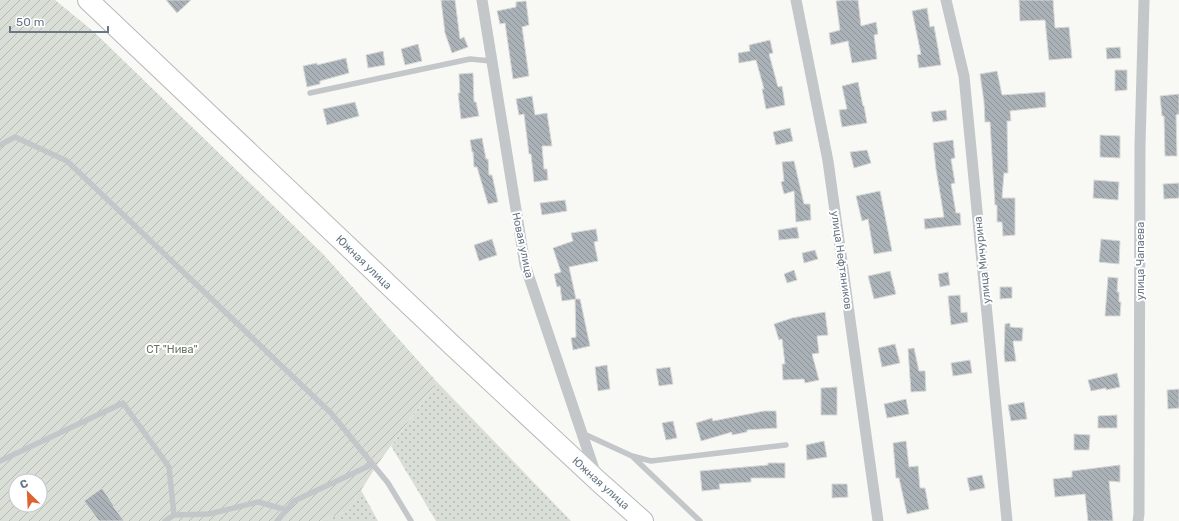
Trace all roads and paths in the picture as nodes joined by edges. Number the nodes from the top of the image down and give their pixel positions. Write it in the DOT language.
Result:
graph roads {
  1 [pos="88,0"];
  2 [pos="482,0"];
  3 [pos="796,0"];
  4 [pos="946,0"];
  5 [pos="1144,0"];
  6 [pos="491,61"];
  7 [pos="310,93"];
  8 [pos="0,145"];
  9 [pos="582,433"];
  10 [pos="786,445"];
  11 [pos="632,456"];
  12 [pos="0,461"];
  13 [pos="373,464"];
  14 [pos="598,481"];
  15 [pos="287,510"];
  16 [pos="174,515"];
  17 [pos="165,521"];
  18 [pos="277,521"];
  19 [pos="411,521"];
  20 [pos="643,521"];
  21 [pos="700,521"];
  22 [pos="878,521"];
  23 [pos="1007,521"];
  24 [pos="1138,521"];
  1 -- 14 [label="highway, Южная улица"];
  2 -- 6 [label="street, Новая улица"];
  3 -- 22 [label="street, улица Нефтяников"];
  4 -- 23 [label="street, улица Мичурина"];
  5 -- 24 [label="street, улица Чапаева"];
  6 -- 7 [label="lane"];
  6 -- 9 [label="street, Новая улица"];
  8 -- 13 [label="lane"];
  9 -- 11 [label="lane"];
  9 -- 14 [label="street, Новая улица"];
  10 -- 11 [label="lane"];
  11 -- 21 [label="lane"];
  12 -- 16 [label="lane"];
  13 -- 15 [label="lane"];
  13 -- 19 [label="lane"];
  14 -- 20 [label="highway, Южная улица"];
  15 -- 16 [label="lane"];
  15 -- 18 [label="lane"];
  16 -- 17 [label="lane"];
}
